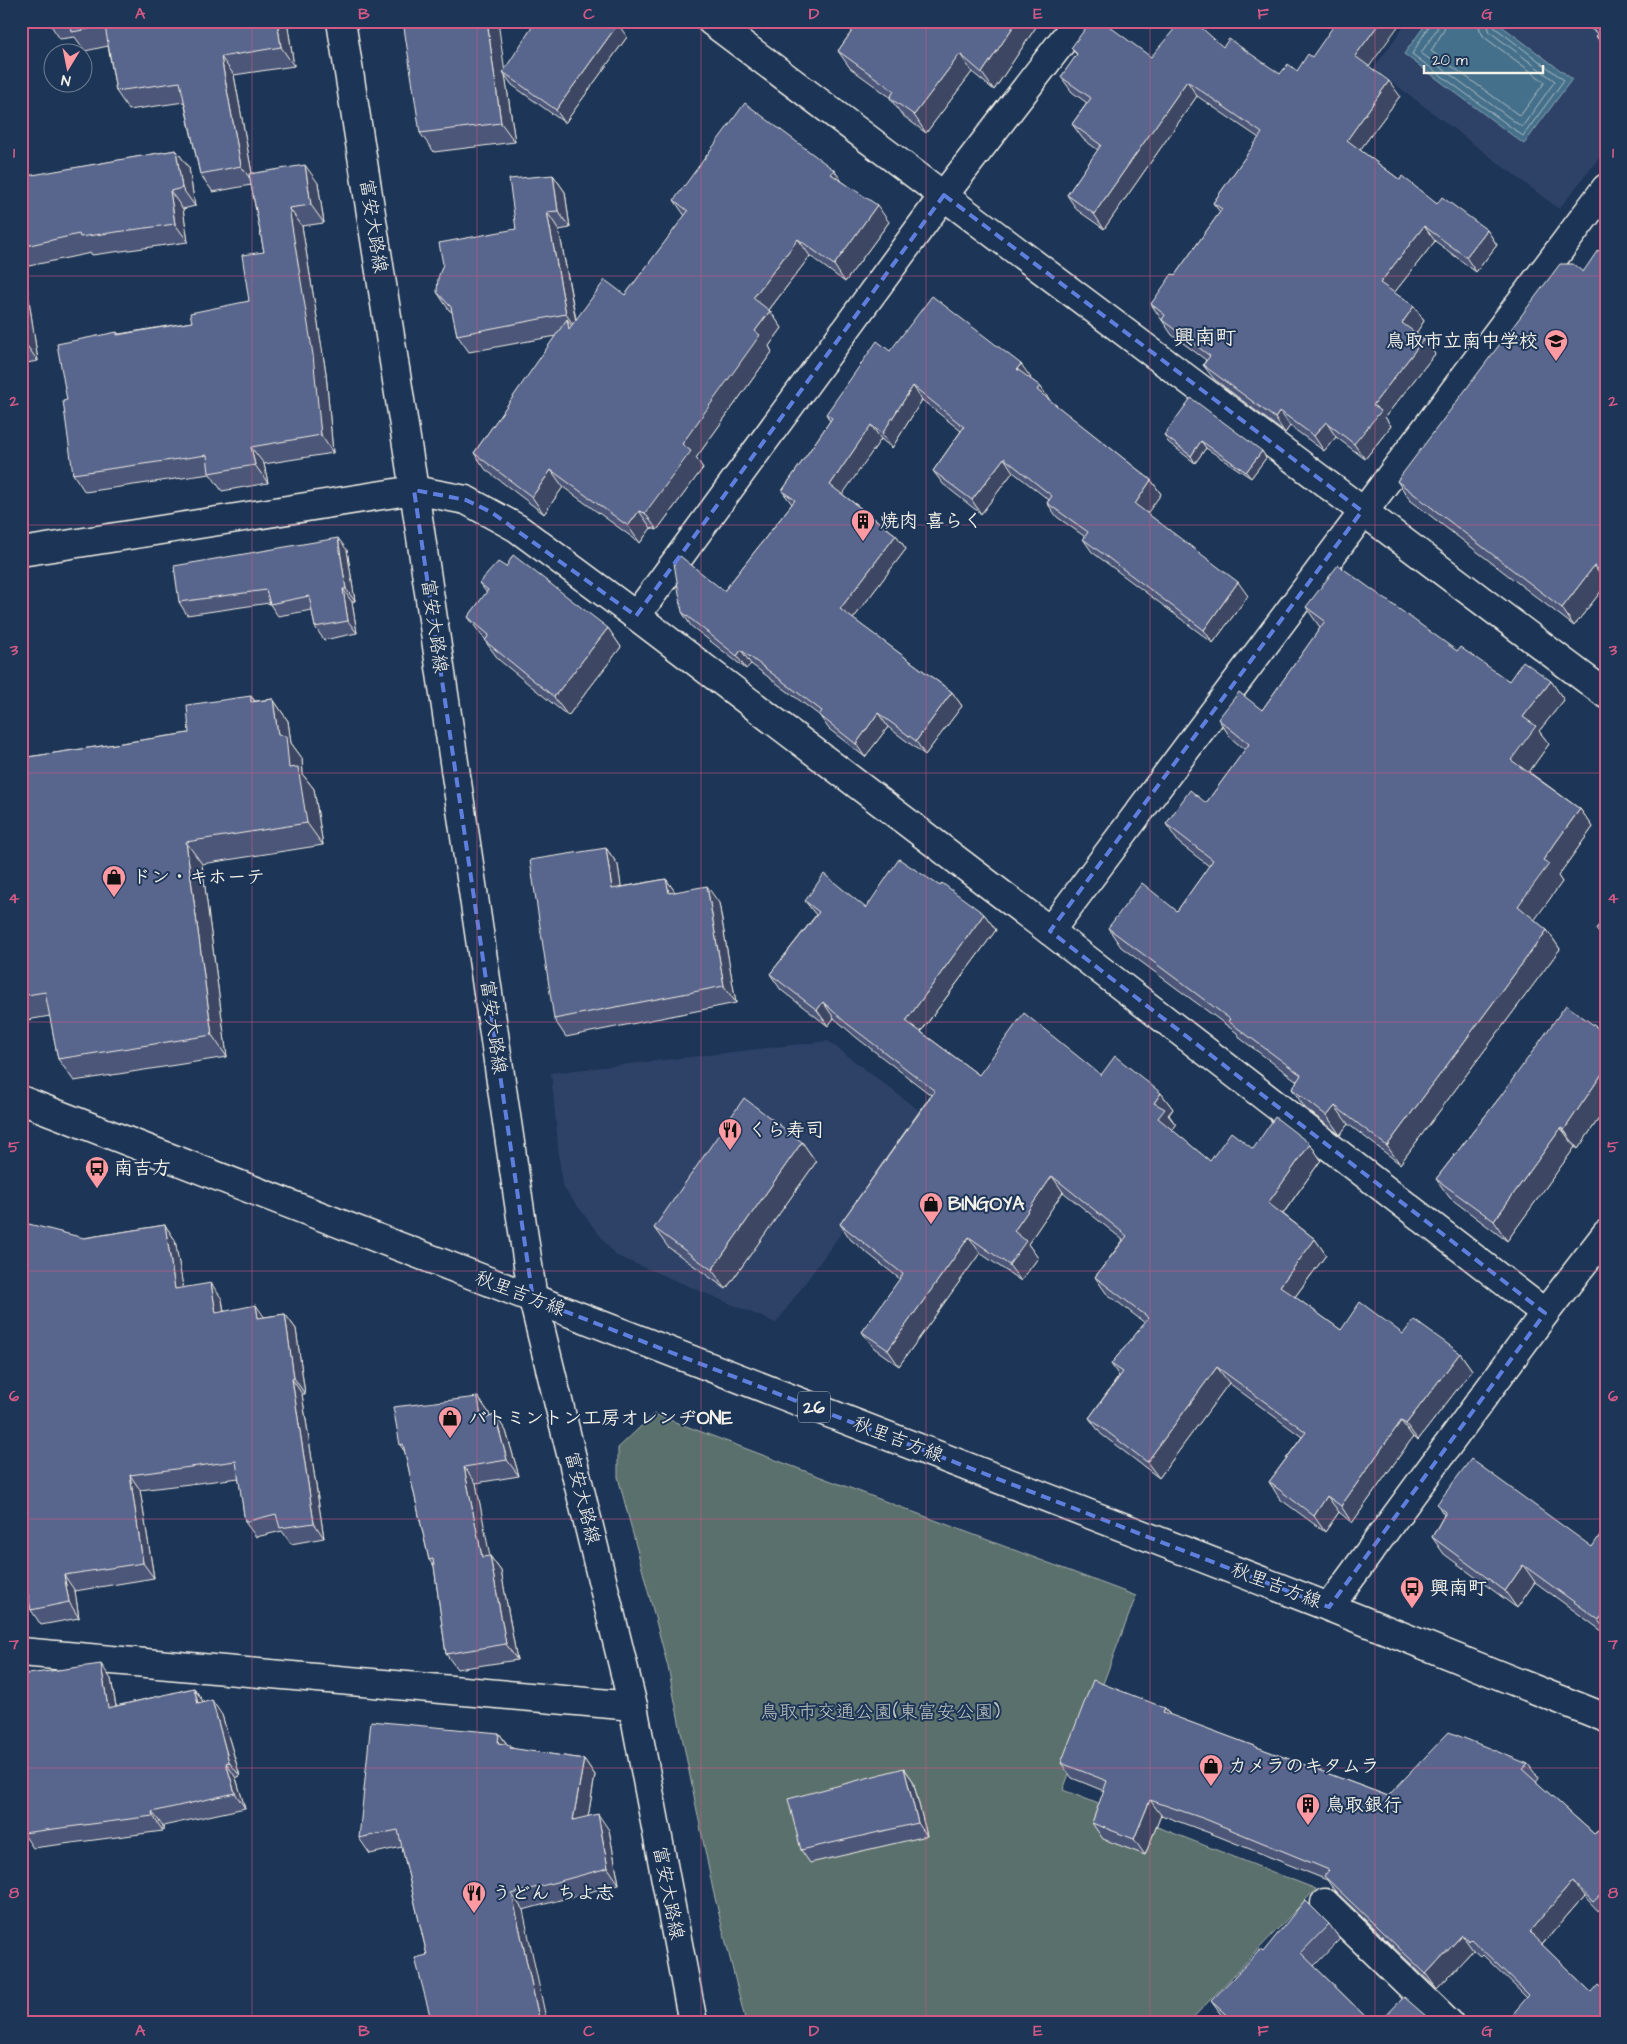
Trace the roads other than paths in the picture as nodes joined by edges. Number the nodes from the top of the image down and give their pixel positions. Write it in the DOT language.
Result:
graph roads {
  1 [pos="341,21"];
  2 [pos="711,21"];
  3 [pos="1078,21"];
  4 [pos="1606,188"];
  5 [pos="944,196"];
  6 [pos="414,490"];
  7 [pos="1362,512"];
  8 [pos="21,552"];
  9 [pos="636,616"];
  10 [pos="1606,694"];
  11 [pos="1050,931"];
  12 [pos="21,1100"];
  13 [pos="1606,1234"];
  14 [pos="533,1298"];
  15 [pos="1545,1313"];
  16 [pos="1329,1607"];
  17 [pos="21,1652"];
  18 [pos="633,1706"];
  19 [pos="1606,1718"];
  20 [pos="1325,1903"];
  21 [pos="693,2023"];
  22 [pos="1450,2023"];
  1 -- 6 [label="street, 富安大路線"];
  2 -- 5 [label="street"];
  3 -- 5 [label="street"];
  4 -- 7 [label="street"];
  5 -- 7 [label="street"];
  5 -- 9 [label="street"];
  6 -- 8 [label="street"];
  6 -- 9 [label="street"];
  6 -- 14 [label="street, 富安大路線"];
  7 -- 10 [label="street"];
  7 -- 11 [label="street"];
  9 -- 11 [label="street"];
  11 -- 15 [label="street"];
  12 -- 14 [label="street, 秋里吉方線 / 26"];
  13 -- 15 [label="street"];
  14 -- 16 [label="street, 秋里吉方線 / 26"];
  14 -- 18 [label="street, 富安大路線"];
  15 -- 16 [label="street"];
  16 -- 19 [label="street, 秋里吉方線 / 26"];
  17 -- 18 [label="street"];
  18 -- 21 [label="street, 富安大路線"];
  20 -- 22 [label="street"];
}
